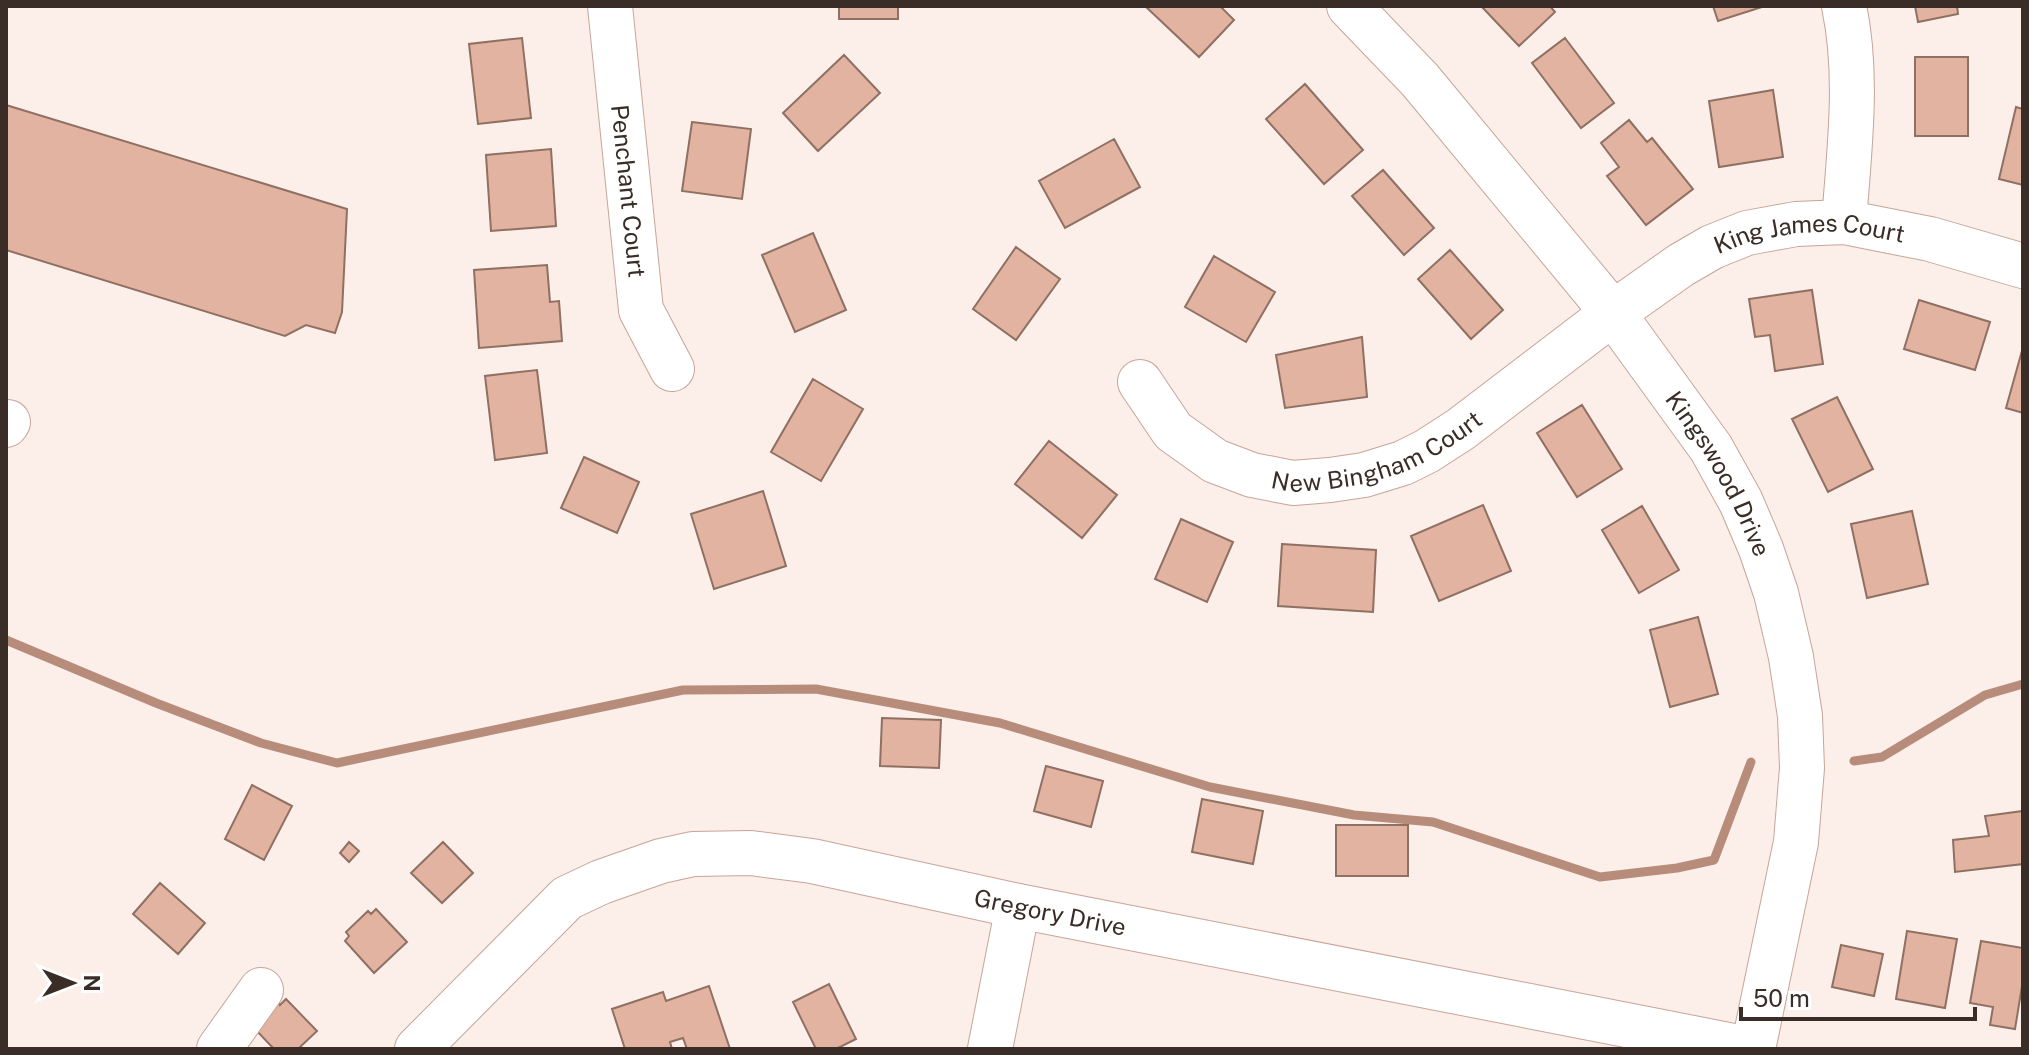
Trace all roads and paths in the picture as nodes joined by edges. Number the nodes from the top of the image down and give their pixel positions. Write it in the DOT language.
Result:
graph roads {
  1 [pos="610,6"];
  2 [pos="1349,6"];
  3 [pos="1844,6"];
  4 [pos="1844,222"];
  5 [pos="2023,266"];
  6 [pos="1613,313"];
  7 [pos="672,369"];
  8 [pos="1140,382"];
  9 [pos="1018,906"];
  10 [pos="261,990"];
  11 [pos="219,1049"];
  12 [pos="417,1049"];
  13 [pos="990,1049"];
  14 [pos="1751,1049"];
  1 -- 7 [label="street, Penchant Court"];
  2 -- 6 [label="street, Kingswood Drive"];
  3 -- 4 [label="street"];
  4 -- 5 [label="street, King James Court"];
  4 -- 6 [label="street, King James Court"];
  6 -- 8 [label="street, New Bingham Court"];
  6 -- 14 [label="street, Kingswood Drive"];
  9 -- 12 [label="street, Gregory Drive"];
  9 -- 13 [label="street"];
  9 -- 14 [label="street, Gregory Drive"];
  10 -- 11 [label="street"];
}
